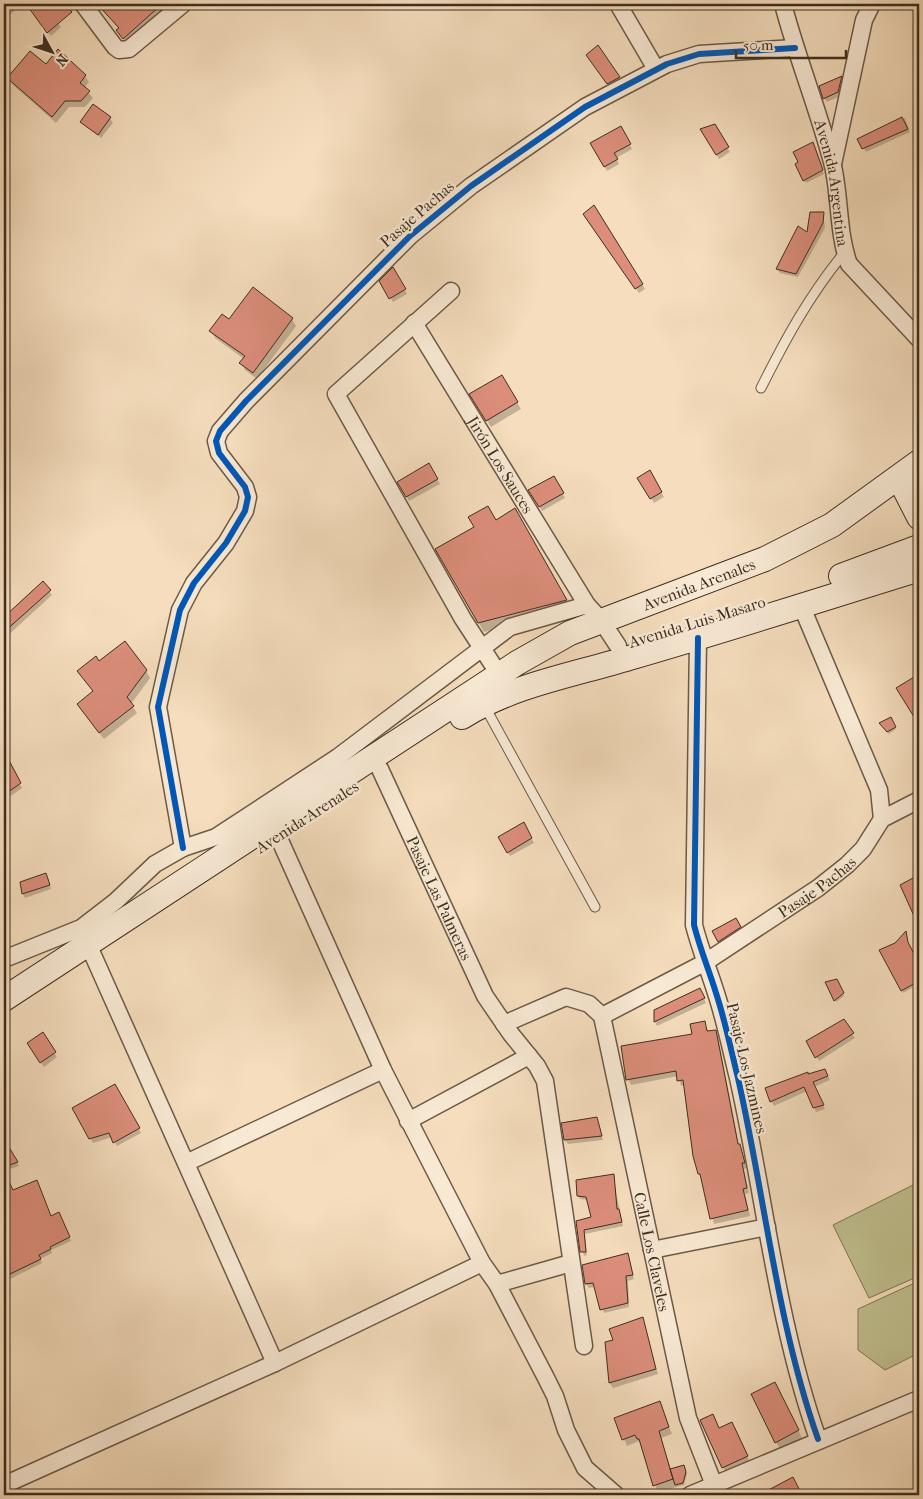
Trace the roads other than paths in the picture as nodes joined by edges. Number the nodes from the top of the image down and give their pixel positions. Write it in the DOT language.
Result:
graph roads {
  1 [pos="83,4"];
  2 [pos="183,4"];
  3 [pos="618,4"];
  4 [pos="783,4"];
  5 [pos="858,4"];
  6 [pos="872,4"];
  7 [pos="864,20"];
  8 [pos="795,48"];
  9 [pos="656,69"];
  10 [pos="833,166"];
  11 [pos="844,253"];
  12 [pos="451,291"];
  13 [pos="414,323"];
  14 [pos="919,339"];
  15 [pos="761,388"];
  16 [pos="919,462"];
  17 [pos="907,482"];
  18 [pos="919,516"];
  19 [pos="919,547"];
  20 [pos="919,569"];
  21 [pos="801,606"];
  22 [pos="608,631"];
  23 [pos="698,638"];
  24 [pos="482,648"];
  25 [pos="509,680"];
  26 [pos="478,698"];
  27 [pos="380,770"];
  28 [pos="919,800"];
  29 [pos="882,819"];
  30 [pos="278,836"];
  31 [pos="184,848"];
  32 [pos="595,907"];
  33 [pos="90,951"];
  34 [pos="4,959"];
  35 [pos="704,963"];
  36 [pos="4,999"];
  37 [pos="4,1015"];
  38 [pos="602,1016"];
  39 [pos="504,1024"];
  40 [pos="529,1056"];
  41 [pos="383,1070"];
  42 [pos="408,1121"];
  43 [pos="186,1163"];
  44 [pos="767,1227"];
  45 [pos="652,1250"];
  46 [pos="482,1263"];
  47 [pos="571,1263"];
  48 [pos="497,1284"];
  49 [pos="584,1346"];
  50 [pos="275,1363"];
  51 [pos="919,1399"];
  52 [pos="818,1440"];
  53 [pos="4,1485"];
  54 [pos="714,1485"];
  55 [pos="616,1495"];
  56 [pos="690,1495"];
  1 -- 2 [label="street"];
  3 -- 9 [label="street"];
  4 -- 8 [label="street, Avenida Argentina"];
  5 -- 7 [label="street"];
  6 -- 7 [label="street"];
  7 -- 10 [label="street"];
  8 -- 9 [label="street, Pasaje Pachas"];
  8 -- 10 [label="street, Avenida Argentina"];
  9 -- 31 [label="street, Pasaje Pachas"];
  10 -- 11 [label="street, Avenida Argentina"];
  11 -- 14 [label="street, Avenida Argentina"];
  11 -- 15 [label="lane"];
  12 -- 13 [label="street"];
  13 -- 22 [label="street, Jirón Los Sauces"];
  13 -- 24 [label="street"];
  16 -- 17 [label="main road"];
  17 -- 18 [label="main road"];
  17 -- 22 [label="main road"];
  19 -- 22 [label="main road, Avenida Luis Masaro"];
  20 -- 21 [label="main road, Avenida Luis Masaro"];
  21 -- 23 [label="main road, Avenida Luis Masaro"];
  21 -- 29 [label="street"];
  22 -- 23 [label="main road, Avenida Luis Masaro"];
  22 -- 24 [label="street"];
  22 -- 25 [label="main road, Avenida Luis Masaro"];
  22 -- 25 [label="main road"];
  22 -- 26 [label="main road, Avenida Arenales"];
  23 -- 35 [label="street, Pasaje Los Jazmines"];
  24 -- 25 [label="street"];
  24 -- 31 [label="street"];
  25 -- 26 [label="main road"];
  26 -- 27 [label="main road, Avenida Arenales"];
  26 -- 32 [label="lane"];
  26 -- 33 [label="main road"];
  27 -- 30 [label="main road, Avenida Arenales"];
  27 -- 39 [label="street, Pasaje Las Palmeras"];
  28 -- 29 [label="street"];
  29 -- 35 [label="street, Pasaje Pachas"];
  30 -- 33 [label="main road, Avenida Arenales"];
  30 -- 41 [label="street"];
  31 -- 34 [label="street"];
  33 -- 36 [label="main road"];
  33 -- 37 [label="main road, Avenida Arenales"];
  33 -- 43 [label="street"];
  35 -- 38 [label="street, Pasaje Pachas"];
  35 -- 44 [label="street, Pasaje Los Jazmines"];
  38 -- 39 [label="street"];
  38 -- 45 [label="street, Calle Los Claveles"];
  39 -- 40 [label="street, Pasaje Las Palmeras"];
  40 -- 42 [label="street"];
  40 -- 47 [label="street, Pasaje Las Palmeras"];
  41 -- 42 [label="street"];
  41 -- 43 [label="street"];
  42 -- 46 [label="street"];
  43 -- 50 [label="street"];
  44 -- 45 [label="street"];
  44 -- 52 [label="street, Pasaje Los Jazmines"];
  45 -- 54 [label="street, Calle Los Claveles"];
  46 -- 48 [label="street"];
  46 -- 50 [label="street"];
  47 -- 48 [label="street"];
  47 -- 49 [label="street, Pasaje Las Palmeras"];
  48 -- 55 [label="street"];
  50 -- 53 [label="street"];
  51 -- 52 [label="street"];
  52 -- 54 [label="street"];
  54 -- 56 [label="street"];
}
